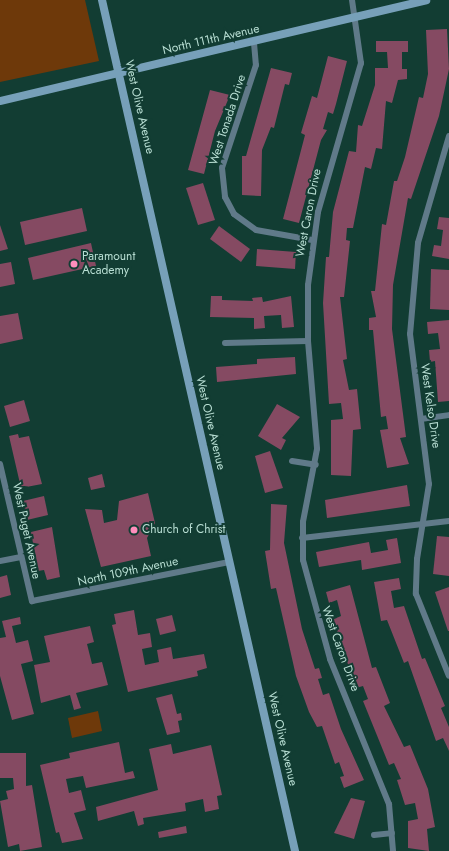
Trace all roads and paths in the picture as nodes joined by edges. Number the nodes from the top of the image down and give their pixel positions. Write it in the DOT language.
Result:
graph roads {
  1 [pos="102,0"];
  2 [pos="352,0"];
  3 [pos="426,0"];
  4 [pos="355,17"];
  5 [pos="254,43"];
  6 [pos="119,74"];
  7 [pos="0,100"];
  8 [pos="449,136"];
  9 [pos="448,144"];
  10 [pos="312,240"];
  11 [pos="308,341"];
  12 [pos="225,343"];
  13 [pos="449,415"];
  14 [pos="421,419"];
  15 [pos="292,461"];
  16 [pos="0,464"];
  17 [pos="316,466"];
  18 [pos="449,521"];
  19 [pos="424,522"];
  20 [pos="302,538"];
  21 [pos="20,557"];
  22 [pos="0,561"];
  23 [pos="229,562"];
  24 [pos="32,601"];
  25 [pos="449,676"];
  26 [pos="392,833"];
  27 [pos="374,835"];
  28 [pos="294,851"];
  29 [pos="393,851"];
  1 -- 6 [label="main road, West Olive Avenue"];
  2 -- 4 [label="street, West Caron Drive"];
  3 -- 4 [label="main road, North 111th Avenue"];
  4 -- 5 [label="main road, North 111th Avenue"];
  4 -- 10 [label="street, West Caron Drive"];
  5 -- 6 [label="main road, North 111th Avenue"];
  5 -- 10 [label="street, West Tonada Drive"];
  6 -- 7 [label="main road, North 111th Avenue"];
  6 -- 23 [label="main road, West Olive Avenue"];
  8 -- 9 [label="street, West Kelso Drive"];
  9 -- 14 [label="street, West Kelso Drive"];
  10 -- 11 [label="street, West Caron Drive"];
  11 -- 12 [label="street"];
  11 -- 17 [label="street, West Caron Drive"];
  13 -- 14 [label="street"];
  14 -- 19 [label="street, West Kelso Drive"];
  15 -- 17 [label="street"];
  16 -- 21 [label="street, West Puget Avenue"];
  17 -- 20 [label="street, West Caron Drive"];
  18 -- 19 [label="street"];
  19 -- 20 [label="street"];
  19 -- 25 [label="street, West Kelso Drive"];
  20 -- 26 [label="street, West Caron Drive"];
  21 -- 22 [label="street"];
  21 -- 24 [label="street, West Puget Avenue"];
  23 -- 24 [label="street, North 109th Avenue"];
  23 -- 28 [label="main road, West Olive Avenue"];
  26 -- 27 [label="street"];
  26 -- 29 [label="street, West Caron Drive"];
}
